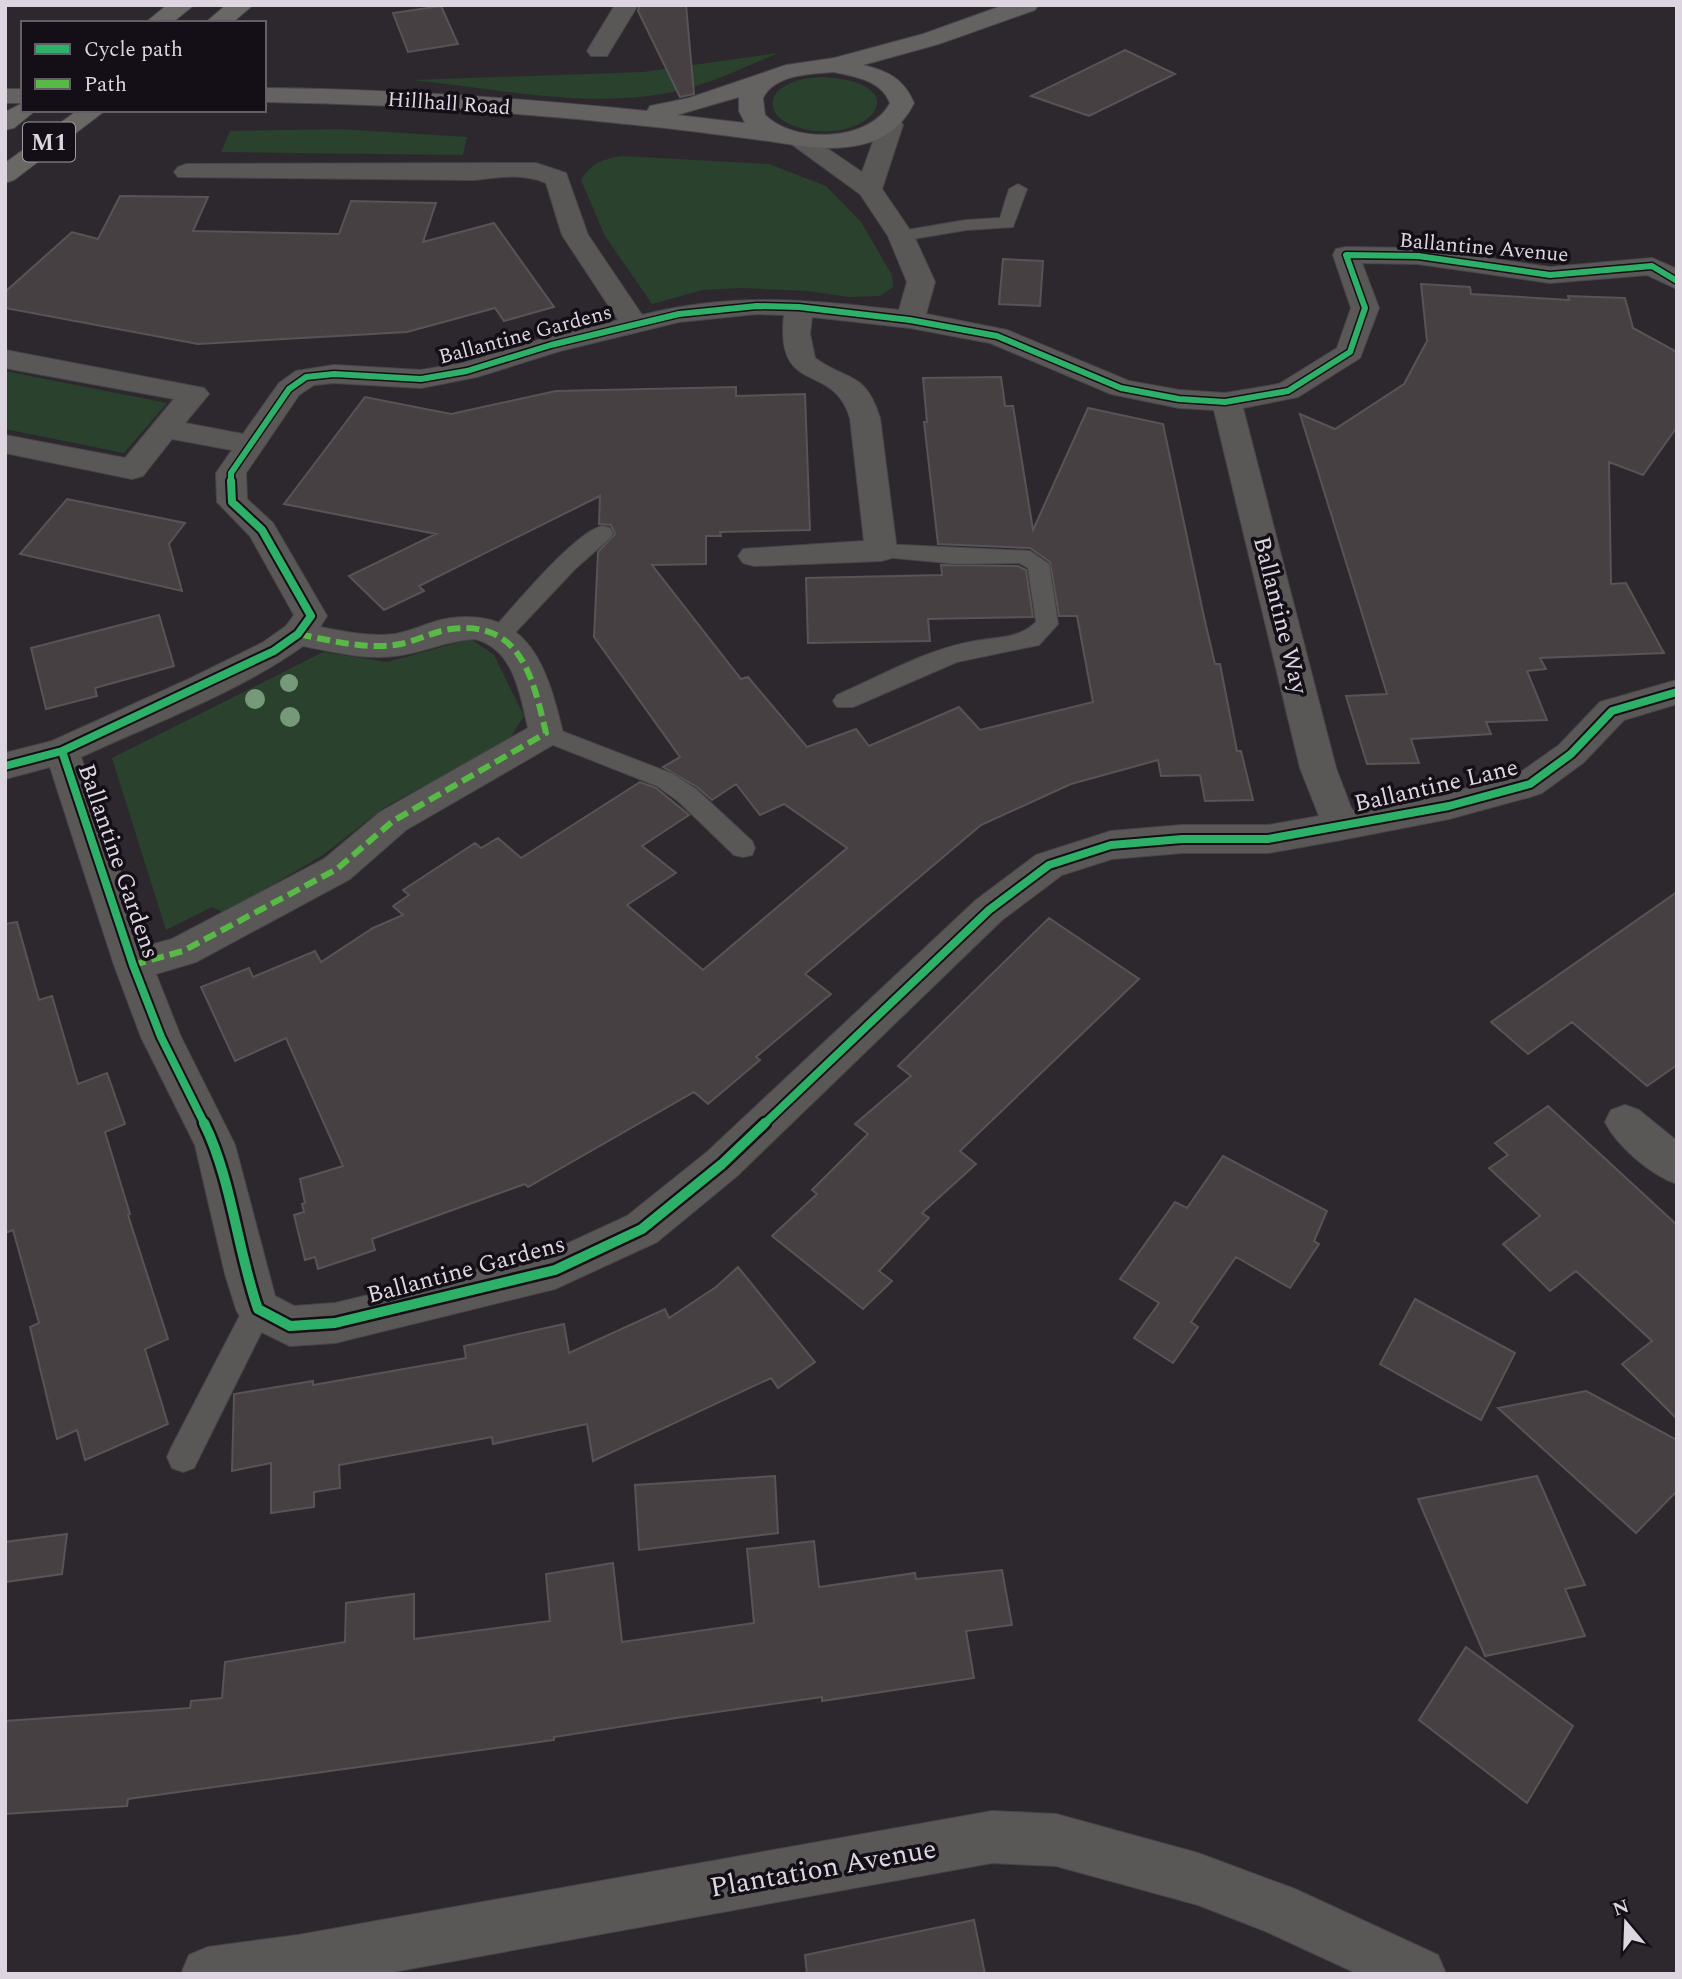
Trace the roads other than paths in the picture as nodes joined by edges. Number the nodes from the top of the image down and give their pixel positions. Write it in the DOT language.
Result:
graph roads {
  1 [pos="183,5"];
  2 [pos="242,5"];
  3 [pos="627,5"];
  4 [pos="1027,5"];
  5 [pos="159,21"];
  6 [pos="219,21"];
  7 [pos="931,39"];
  8 [pos="599,51"];
  9 [pos="834,65"];
  10 [pos="767,79"];
  11 [pos="266,95"];
  12 [pos="902,99"];
  13 [pos="21,112"];
  14 [pos="91,112"];
  15 [pos="633,115"];
  16 [pos="5,123"];
  17 [pos="891,125"];
  18 [pos="789,138"];
  19 [pos="187,172"];
  20 [pos="292,172"];
  21 [pos="5,175"];
  22 [pos="869,188"];
  23 [pos="1018,189"];
  24 [pos="282,199"];
  25 [pos="901,236"];
  26 [pos="1677,281"];
  27 [pos="799,307"];
  28 [pos="910,320"];
  29 [pos="634,323"];
  30 [pos="5,359"];
  31 [pos="1225,402"];
  32 [pos="166,429"];
  33 [pos="5,444"];
  34 [pos="249,444"];
  35 [pos="602,533"];
  36 [pos="881,551"];
  37 [pos="754,556"];
  38 [pos="298,634"];
  39 [pos="502,634"];
  40 [pos="1677,692"];
  41 [pos="845,701"];
  42 [pos="545,733"];
  43 [pos="62,751"];
  44 [pos="5,766"];
  45 [pos="1341,827"];
  46 [pos="743,848"];
  47 [pos="133,965"];
  48 [pos="1625,1122"];
  49 [pos="1677,1166"];
  50 [pos="258,1308"];
  51 [pos="183,1457"];
  52 [pos="208,1974"];
  53 [pos="1419,1974"];
  1 -- 5 [label="highway"];
  2 -- 6 [label="highway"];
  3 -- 8 [label="street"];
  4 -- 7 [label="main road"];
  7 -- 9 [label="main road"];
  7 -- 12 [label="main road"];
  9 -- 10 [label="main road, Hillhall Road"];
  9 -- 12 [label="main road"];
  10 -- 15 [label="main road, Hillhall Road"];
  10 -- 18 [label="main road"];
  11 -- 15 [label="main road, Hillhall Road"];
  12 -- 17 [label="main road"];
  13 -- 16 [label="highway, M1"];
  14 -- 21 [label="highway, M1"];
  15 -- 18 [label="main road, Hillhall Road"];
  17 -- 18 [label="main road, Hillhall Road"];
  17 -- 22 [label="street"];
  18 -- 22 [label="street"];
  19 -- 20 [label="street, Ballantine Gardens"];
  20 -- 24 [label="street"];
  20 -- 29 [label="street, Ballantine Gardens"];
  22 -- 25 [label="street"];
  23 -- 25 [label="lane"];
  25 -- 28 [label="street"];
  26 -- 31 [label="street, Ballantine Avenue"];
  27 -- 28 [label="street, Ballantine Gardens"];
  27 -- 29 [label="street, Ballantine Gardens"];
  27 -- 36 [label="street"];
  28 -- 31 [label="street, Ballantine Avenue"];
  29 -- 34 [label="street, Ballantine Gardens"];
  30 -- 32 [label="street"];
  31 -- 45 [label="street, Ballantine Way"];
  32 -- 33 [label="street"];
  32 -- 34 [label="street"];
  34 -- 38 [label="street, Ballantine Gardens"];
  35 -- 39 [label="lane"];
  36 -- 37 [label="street"];
  36 -- 41 [label="lane"];
  38 -- 39 [label="street"];
  38 -- 43 [label="street, Ballantine Gardens"];
  39 -- 42 [label="street"];
  40 -- 45 [label="street, Ballantine Lane"];
  42 -- 46 [label="lane"];
  42 -- 47 [label="street, Ballantine Gardens"];
  43 -- 44 [label="street, Ballantine Gardens"];
  43 -- 47 [label="street, Ballantine Gardens"];
  45 -- 50 [label="street, Ballantine Gardens"];
  47 -- 50 [label="street, Ballantine Gardens"];
  48 -- 49 [label="street"];
  50 -- 51 [label="lane"];
  52 -- 53 [label="street, Plantation Avenue"];
}
